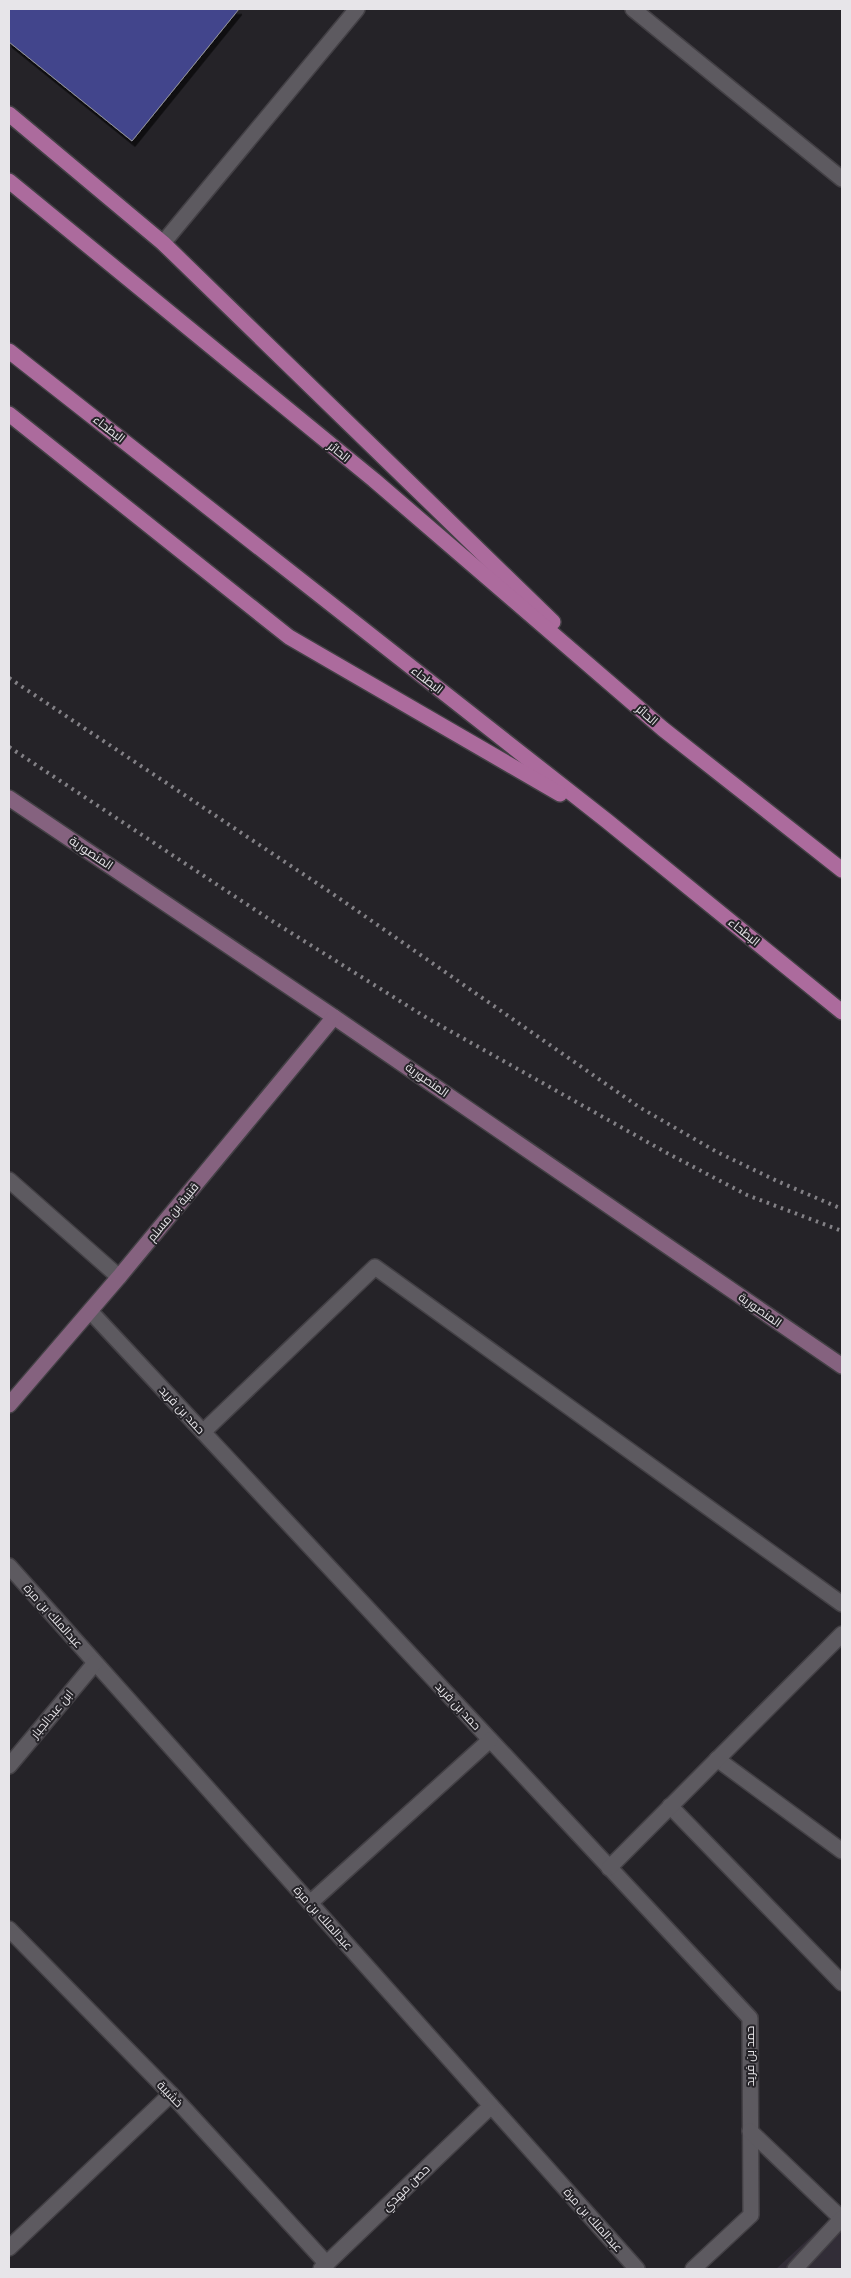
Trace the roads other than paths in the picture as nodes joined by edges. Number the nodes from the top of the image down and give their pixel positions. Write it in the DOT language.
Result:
graph roads {
  1 [pos="357,9"];
  2 [pos="633,9"];
  3 [pos="9,114"];
  4 [pos="842,179"];
  5 [pos="9,181"];
  6 [pos="163,243"];
  7 [pos="9,351"];
  8 [pos="9,414"];
  9 [pos="663,729"];
  10 [pos="9,798"];
  11 [pos="607,821"];
  12 [pos="842,870"];
  13 [pos="842,1012"];
  14 [pos="334,1016"];
  15 [pos="9,1180"];
  16 [pos="119,1277"];
  17 [pos="90,1311"];
  18 [pos="842,1366"];
  19 [pos="9,1405"];
  20 [pos="203,1432"];
  21 [pos="9,1566"];
  22 [pos="842,1604"];
  23 [pos="842,1634"];
  24 [pos="95,1662"];
  25 [pos="490,1740"];
  26 [pos="717,1759"];
  27 [pos="9,1766"];
  28 [pos="670,1806"];
  29 [pos="842,1851"];
  30 [pos="609,1868"];
  31 [pos="310,1903"];
  32 [pos="9,1929"];
  33 [pos="842,1983"];
  34 [pos="171,2094"];
  35 [pos="491,2106"];
  36 [pos="750,2132"];
  37 [pos="842,2219"];
  38 [pos="9,2248"];
  39 [pos="324,2266"];
  40 [pos="637,2269"];
  41 [pos="693,2269"];
  42 [pos="795,2269"];
  1 -- 6 [label="street"];
  2 -- 4 [label="street"];
  3 -- 6 [label="main road"];
  5 -- 9 [label="main road, الحائر"];
  6 -- 9 [label="main road"];
  7 -- 11 [label="main road, البطحاء"];
  8 -- 11 [label="main road"];
  9 -- 12 [label="main road"];
  10 -- 14 [label="street, المنصورية"];
  11 -- 13 [label="main road, البطحاء"];
  14 -- 16 [label="street, قتيبة بن مسلم"];
  14 -- 18 [label="street, المنصورية"];
  15 -- 16 [label="street"];
  16 -- 17 [label="street, قتيبة بن مسلم"];
  17 -- 19 [label="street, قتيبة بن مسلم"];
  17 -- 20 [label="street, حمد بن فريد"];
  20 -- 22 [label="street"];
  20 -- 25 [label="street, حمد بن فريد"];
  21 -- 24 [label="street, عبدالملك بن مرة"];
  23 -- 26 [label="street"];
  24 -- 27 [label="street, ابن عبدالجبار"];
  24 -- 31 [label="street, عبدالملك بن مرة"];
  25 -- 30 [label="street, حمد بن فريد"];
  25 -- 31 [label="street"];
  26 -- 28 [label="street"];
  26 -- 29 [label="street"];
  28 -- 30 [label="street"];
  28 -- 33 [label="street"];
  30 -- 36 [label="street, حمد بن فريد"];
  31 -- 35 [label="street, عبدالملك بن مرة"];
  32 -- 34 [label="street, خشيبة"];
  34 -- 38 [label="street"];
  34 -- 39 [label="street, خشيبة"];
  35 -- 39 [label="street, حصن مهدي"];
  35 -- 40 [label="street, عبدالملك بن مرة"];
  36 -- 37 [label="street"];
  36 -- 41 [label="street, حمد بن فريد"];
  37 -- 42 [label="street"];
}
